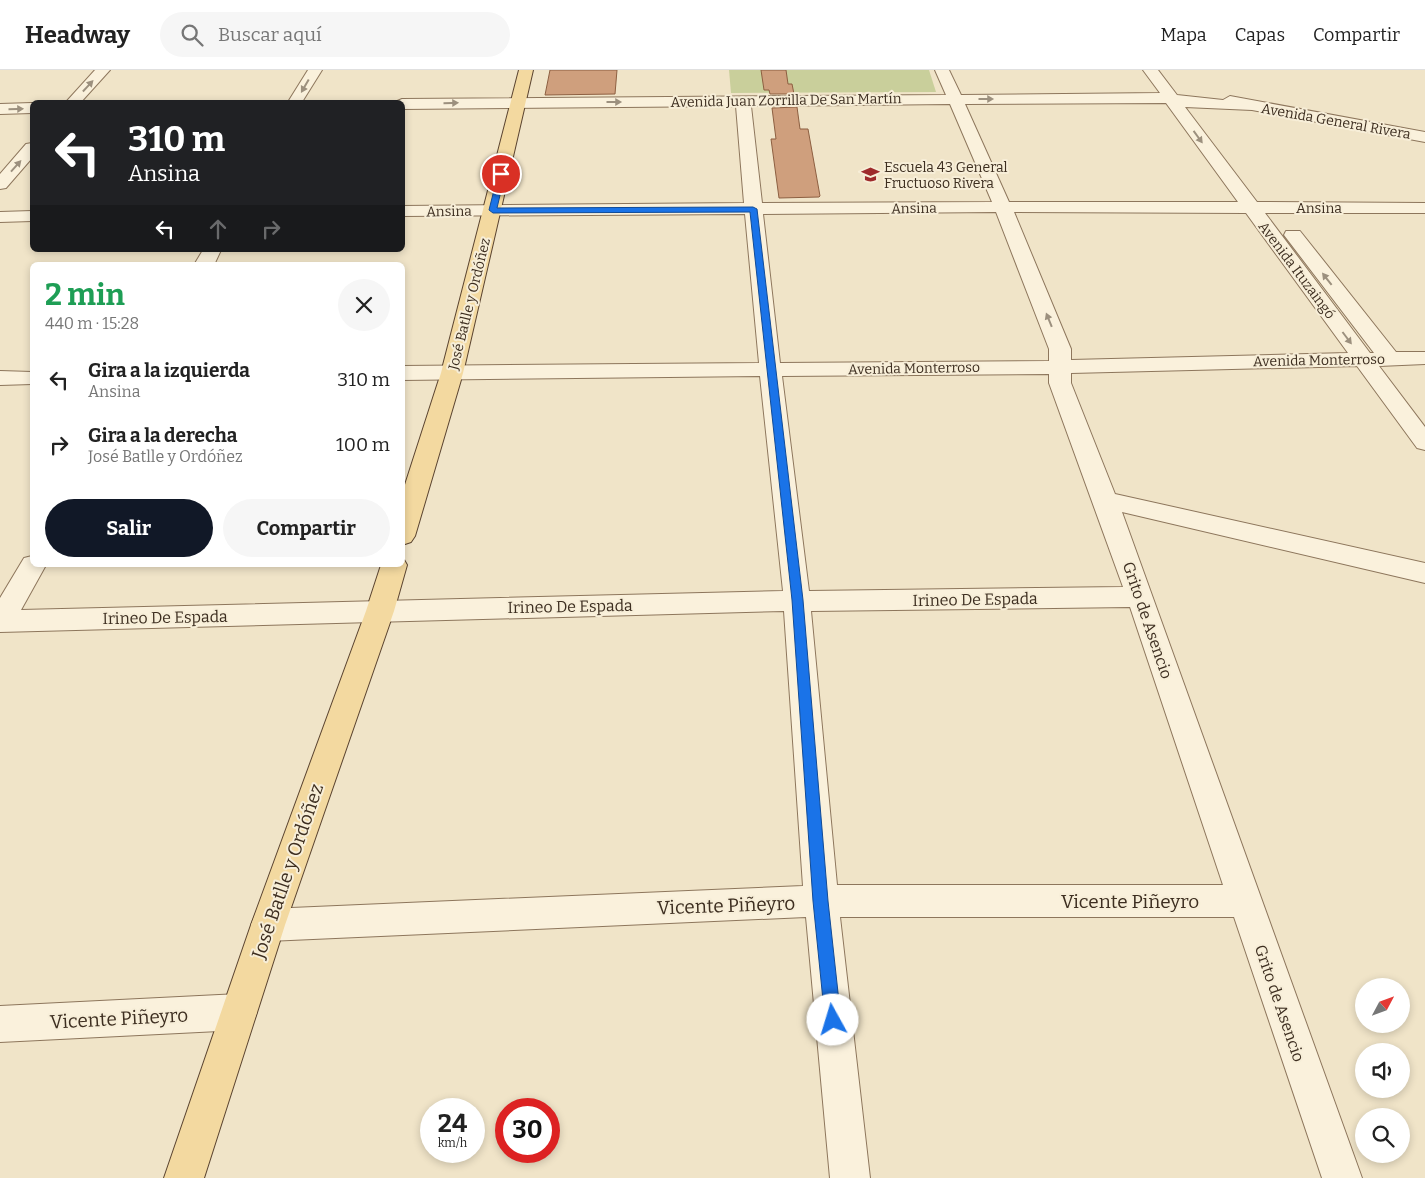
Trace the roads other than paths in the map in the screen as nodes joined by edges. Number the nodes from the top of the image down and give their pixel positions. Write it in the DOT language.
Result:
graph roads {
  1 [pos="103,70"];
  2 [pos="314,70"];
  3 [pos="526,70"];
  4 [pos="942,70"];
  5 [pos="1150,70"];
  6 [pos="1167,94"];
  7 [pos="1191,96"];
  8 [pos="954,99"];
  9 [pos="75,100"];
  10 [pos="296,100"];
  11 [pos="744,101"];
  12 [pos="518,102"];
  13 [pos="405,104"];
  14 [pos="30,108"];
  15 [pos="0,109"];
  16 [pos="1313,129"];
  17 [pos="1425,136"];
  18 [pos="1425,149"];
  19 [pos="30,150"];
  20 [pos="0,184"];
  21 [pos="1249,206"];
  22 [pos="1003,207"];
  23 [pos="1272,208"];
  24 [pos="1425,208"];
  25 [pos="753,209"];
  26 [pos="493,210"];
  27 [pos="405,211"];
  28 [pos="30,216"];
  29 [pos="0,217"];
  30 [pos="1389,358"];
  31 [pos="1425,358"];
  32 [pos="1362,359"];
  33 [pos="1060,367"];
  34 [pos="770,370"];
  35 [pos="405,373"];
  36 [pos="452,373"];
  37 [pos="0,378"];
  38 [pos="30,378"];
  39 [pos="1425,443"];
  40 [pos="1105,500"];
  41 [pos="405,526"];
  42 [pos="32,567"];
  43 [pos="393,567"];
  44 [pos="1425,573"];
  45 [pos="1140,597"];
  46 [pos="797,600"];
  47 [pos="380,611"];
  48 [pos="0,621"];
  49 [pos="820,901"];
  50 [pos="1244,901"];
  51 [pos="268,925"];
  52 [pos="239,1012"];
  53 [pos="0,1024"];
  54 [pos="184,1178"];
  55 [pos="850,1178"];
  56 [pos="1342,1178"];
  9 -- 1 [label="street, one-way"];
  2 -- 10 [label="street, one-way"];
  3 -- 12 [label="main road, José Batlle y Ordóñez"];
  4 -- 8 [label="street, Grito de Asencio"];
  5 -- 6 [label="street, Avenida Ituzaingó"];
  6 -- 7 [label="street"];
  8 -- 6 [label="street, Avenida Juan Zorrilla De San Martín, one-way"];
  6 -- 21 [label="street, Avenida Ituzaingó, one-way"];
  7 -- 17 [label="street, Avenida General Rivera"];
  7 -- 23 [label="street, Avenida Ituzaingó"];
  8 -- 11 [label="street, Avenida Juan Zorrilla De San Martín"];
  8 -- 22 [label="street, Grito de Asencio"];
  12 -- 11 [label="street, Avenida Juan Zorrilla De San Martín, one-way"];
  11 -- 25 [label="street"];
  13 -- 12 [label="street, Avenida Juan Zorrilla De San Martín, one-way"];
  12 -- 26 [label="main road, José Batlle y Ordóñez"];
  15 -- 14 [label="street, one-way"];
  16 -- 18 [label="street"];
  20 -- 19 [label="street, one-way"];
  21 -- 22 [label="street, Ansina"];
  21 -- 23 [label="street, Ansina"];
  21 -- 32 [label="street, Avenida Ituzaingó, one-way"];
  22 -- 25 [label="street, Ansina"];
  33 -- 22 [label="street, Grito de Asencio, one-way"];
  23 -- 24 [label="street, Ansina"];
  30 -- 23 [label="street, Avenida Ituzaingó, one-way"];
  25 -- 26 [label="street, Ansina"];
  25 -- 34 [label="street"];
  26 -- 27 [label="street, Ansina"];
  26 -- 36 [label="main road, José Batlle y Ordóñez"];
  28 -- 29 [label="street"];
  30 -- 31 [label="street, Avenida Monterroso"];
  30 -- 32 [label="street, Avenida Monterroso"];
  32 -- 33 [label="street, Avenida Monterroso"];
  32 -- 39 [label="street, Avenida Ituzaingó"];
  33 -- 34 [label="street, Avenida Monterroso"];
  33 -- 40 [label="street, Grito de Asencio"];
  34 -- 36 [label="street, Avenida Monterroso"];
  34 -- 46 [label="street"];
  35 -- 36 [label="street, Avenida Monterroso"];
  36 -- 41 [label="main road, José Batlle y Ordóñez"];
  37 -- 38 [label="street"];
  40 -- 44 [label="street"];
  40 -- 45 [label="street, Grito de Asencio"];
  42 -- 48 [label="street"];
  43 -- 47 [label="main road, José Batlle y Ordóñez"];
  45 -- 46 [label="street, Irineo De Espada"];
  45 -- 50 [label="street, Grito de Asencio"];
  46 -- 47 [label="street, Irineo De Espada"];
  46 -- 49 [label="street"];
  47 -- 48 [label="street, Irineo De Espada"];
  47 -- 51 [label="main road, José Batlle y Ordóñez"];
  49 -- 50 [label="street, Vicente Piñeyro"];
  49 -- 51 [label="street, Vicente Piñeyro"];
  49 -- 55 [label="street"];
  50 -- 56 [label="street, Grito de Asencio"];
  51 -- 52 [label="main road, José Batlle y Ordóñez"];
  52 -- 53 [label="street, Vicente Piñeyro"];
  52 -- 54 [label="main road, José Batlle y Ordóñez"];
}
